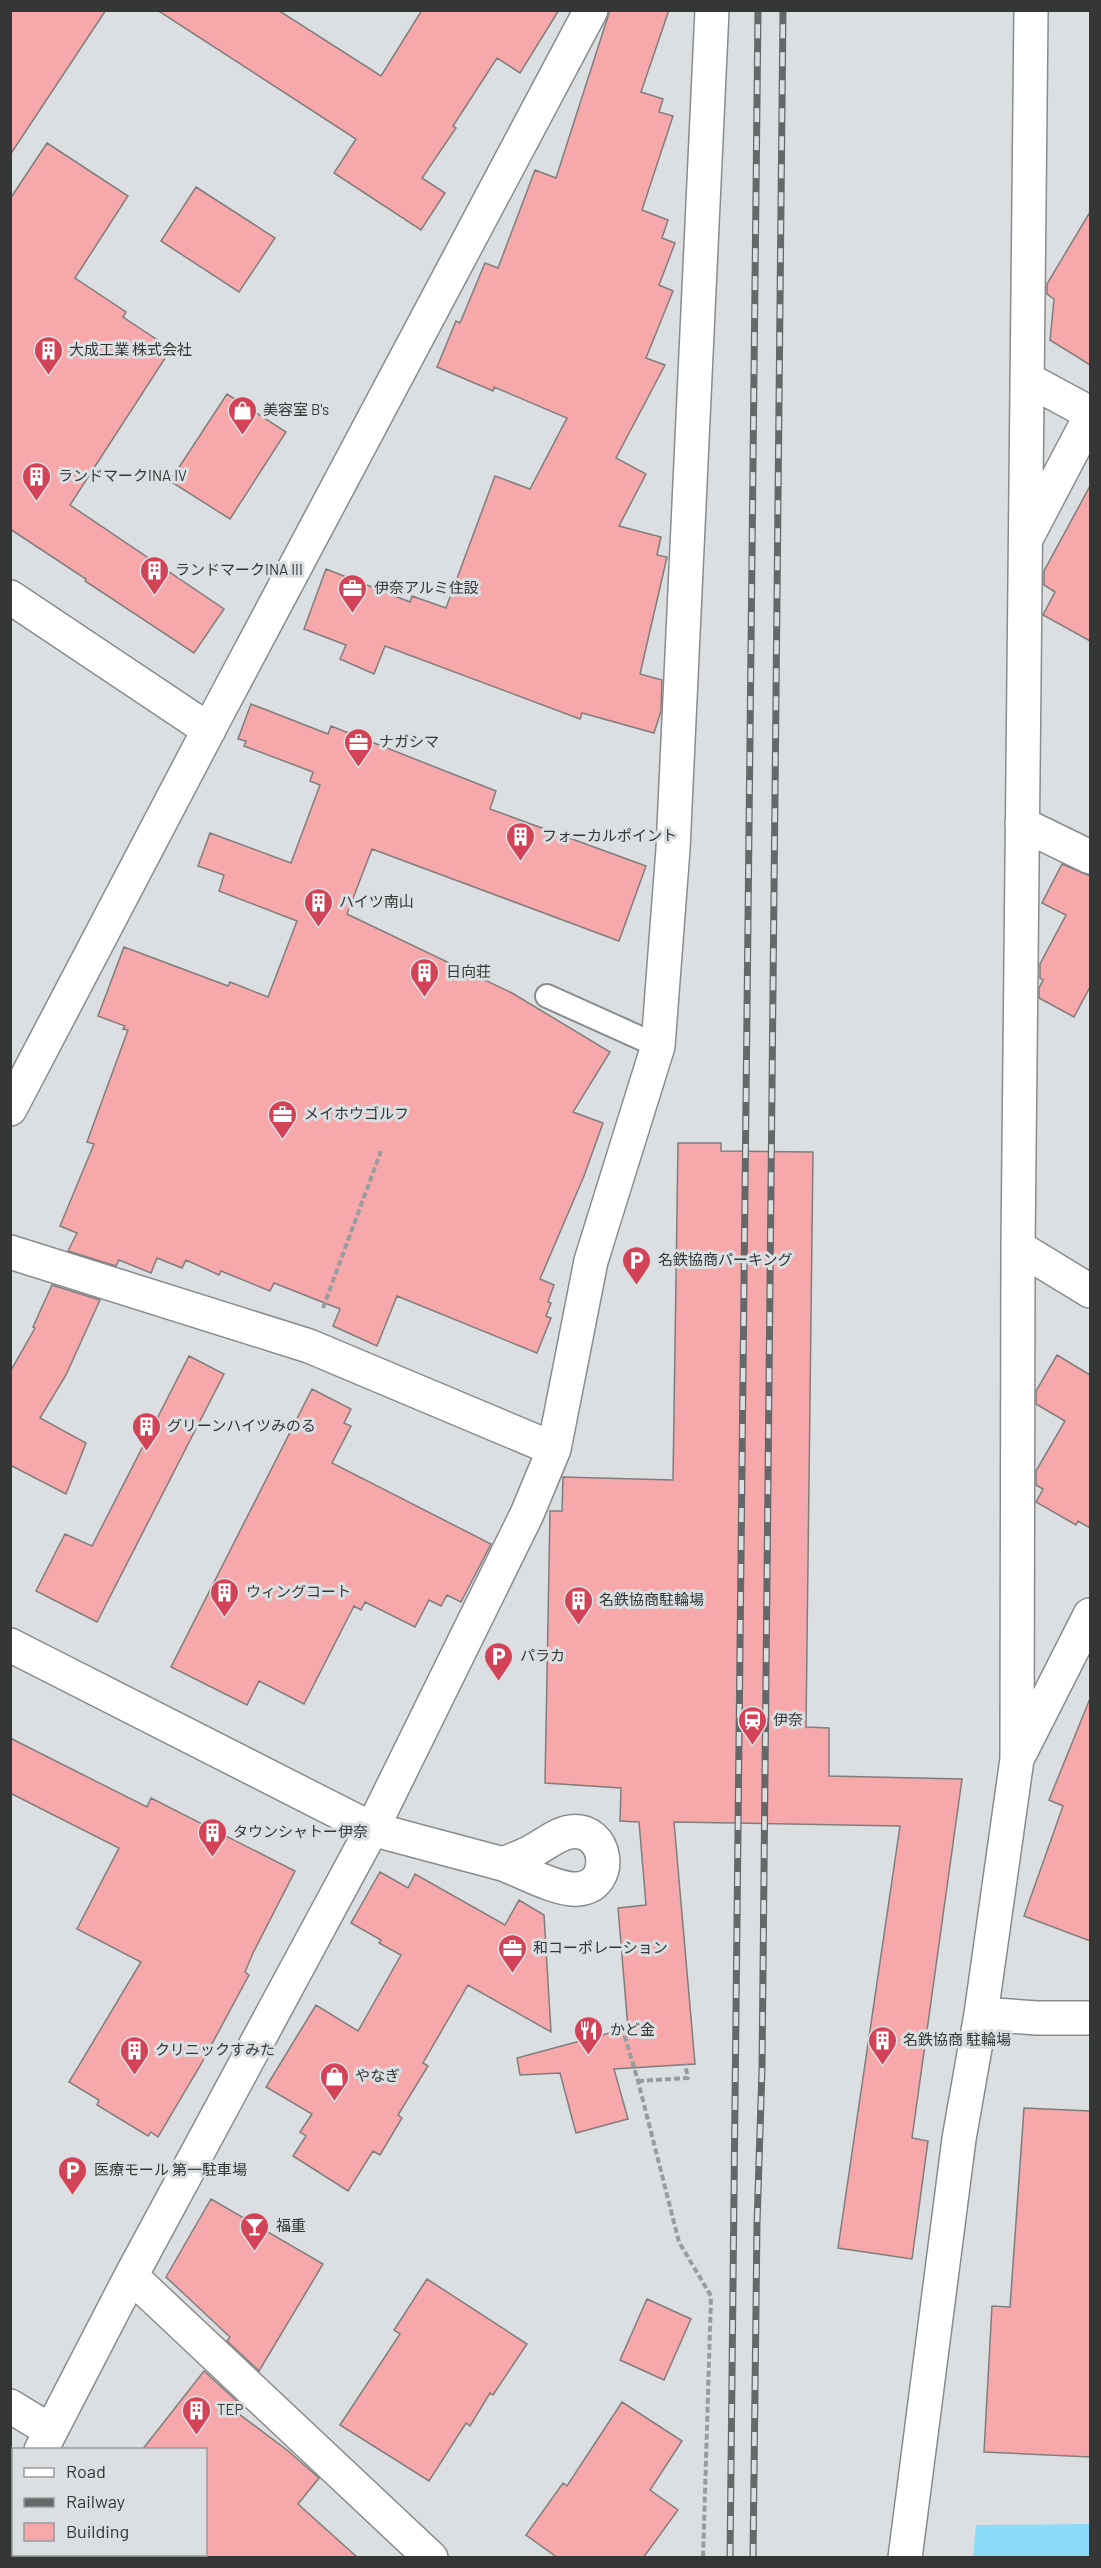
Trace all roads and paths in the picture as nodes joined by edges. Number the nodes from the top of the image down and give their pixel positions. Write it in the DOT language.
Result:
graph roads {
  1 [pos="591,10"];
  2 [pos="712,10"];
  3 [pos="1031,10"];
  4 [pos="1027,379"];
  5 [pos="1090,415"];
  6 [pos="1025,541"];
  7 [pos="10,597"];
  8 [pos="208,730"];
  9 [pos="1022,824"];
  10 [pos="1090,857"];
  11 [pos="547,996"];
  12 [pos="658,1046"];
  13 [pos="10,1109"];
  14 [pos="381,1151"];
  15 [pos="1018,1247"];
  16 [pos="10,1252"];
  17 [pos="1090,1291"];
  18 [pos="309,1346"];
  19 [pos="554,1449"];
  20 [pos="1090,1615"];
  21 [pos="10,1645"];
  22 [pos="1017,1759"];
  23 [pos="372,1829"];
  24 [pos="503,1864"];
  25 [pos="981,2014"];
  26 [pos="1090,2018"];
  27 [pos="622,2027"];
  28 [pos="686,2064"];
  29 [pos="638,2081"];
  30 [pos="131,2276"];
  31 [pos="10,2406"];
  32 [pos="46,2440"];
  33 [pos="431,2558"];
  34 [pos="703,2558"];
  35 [pos="904,2558"];
  1 -- 8 [label="street"];
  2 -- 12 [label="street"];
  3 -- 4 [label="street"];
  4 -- 5 [label="street"];
  4 -- 6 [label="street"];
  5 -- 6 [label="street"];
  6 -- 9 [label="street"];
  7 -- 8 [label="street"];
  8 -- 13 [label="street"];
  9 -- 10 [label="street"];
  9 -- 15 [label="street"];
  11 -- 12 [label="lane"];
  12 -- 19 [label="street"];
  14 -- 18 [label="path"];
  15 -- 17 [label="street"];
  15 -- 22 [label="street"];
  16 -- 18 [label="street"];
  18 -- 19 [label="street"];
  19 -- 23 [label="street"];
  20 -- 22 [label="street"];
  21 -- 23 [label="street"];
  22 -- 25 [label="street"];
  23 -- 24 [label="street"];
  23 -- 30 [label="street"];
  25 -- 26 [label="street"];
  25 -- 35 [label="street"];
  27 -- 29 [label="path"];
  28 -- 29 [label="path"];
  29 -- 34 [label="path"];
  30 -- 32 [label="street"];
  30 -- 33 [label="street"];
  31 -- 32 [label="street"];
}
